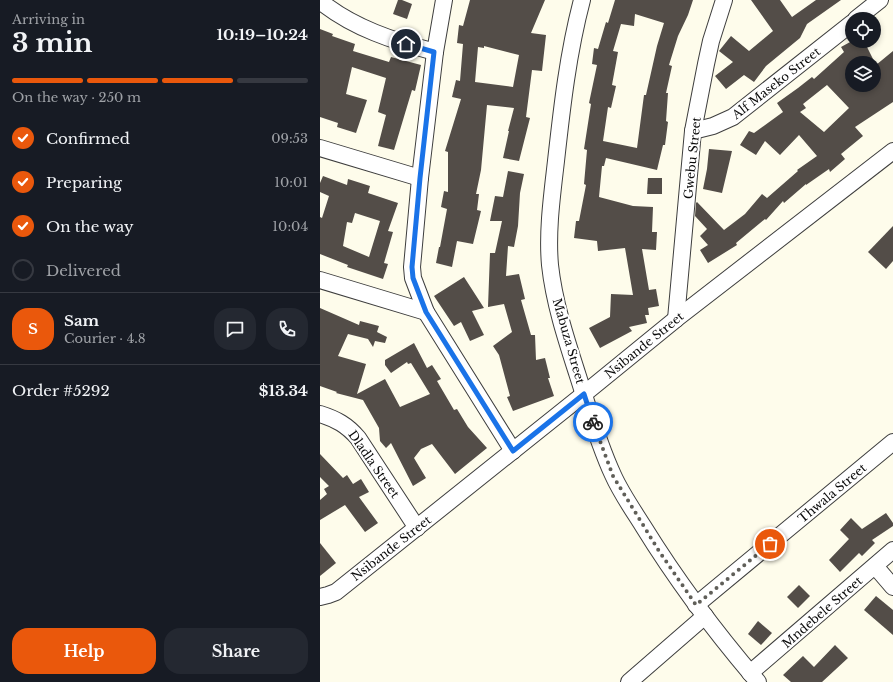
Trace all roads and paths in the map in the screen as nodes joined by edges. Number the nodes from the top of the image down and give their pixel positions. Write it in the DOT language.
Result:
graph roads {
  1 [pos="444,0"];
  2 [pos="582,0"];
  3 [pos="724,0"];
  4 [pos="880,0"];
  5 [pos="320,1"];
  6 [pos="865,12"];
  7 [pos="845,28"];
  8 [pos="434,52"];
  9 [pos="693,131"];
  10 [pos="320,148"];
  11 [pos="893,151"];
  12 [pos="420,178"];
  13 [pos="320,280"];
  14 [pos="426,312"];
  15 [pos="676,319"];
  16 [pos="584,394"];
  17 [pos="320,414"];
  18 [pos="893,442"];
  19 [pos="513,451"];
  20 [pos="417,528"];
  21 [pos="893,550"];
  22 [pos="875,566"];
  23 [pos="893,587"];
  24 [pos="320,597"];
  25 [pos="700,611"];
  26 [pos="754,678"];
  27 [pos="629,682"];
  1 -- 8 [label="street"];
  2 -- 16 [label="street, Mabuza Street"];
  3 -- 9 [label="street, Gwebu Street"];
  4 -- 6 [label="street"];
  5 -- 8 [label="street"];
  7 -- 9 [label="street, Alf Maseko Street"];
  8 -- 12 [label="street"];
  9 -- 15 [label="street, Gwebu Street"];
  10 -- 12 [label="street"];
  11 -- 15 [label="street, Nsibande Street"];
  12 -- 14 [label="street"];
  13 -- 14 [label="street"];
  14 -- 19 [label="street"];
  15 -- 16 [label="street, Nsibande Street"];
  16 -- 19 [label="street, Nsibande Street"];
  16 -- 25 [label="street, Mabuza Street"];
  17 -- 20 [label="street, Dladla Street"];
  18 -- 25 [label="street, Thwala Street"];
  19 -- 20 [label="street, Nsibande Street"];
  20 -- 24 [label="street, Nsibande Street"];
  21 -- 22 [label="street, Mndebele Street"];
  22 -- 23 [label="street"];
  22 -- 26 [label="street, Mndebele Street"];
  25 -- 26 [label="street, Mabuza Street"];
  25 -- 27 [label="street, Thwala Street"];
}
